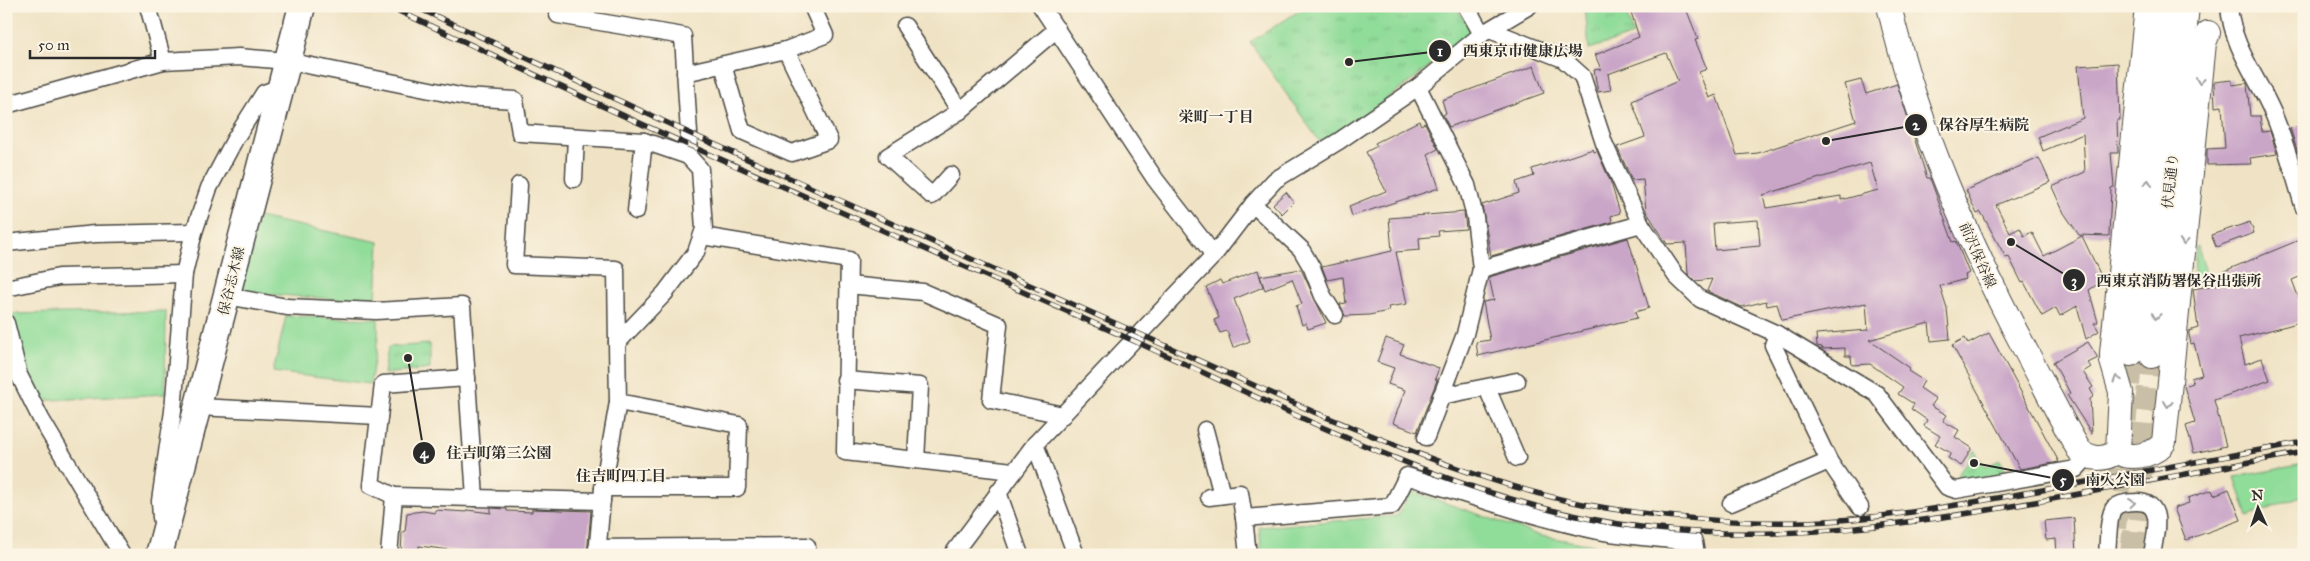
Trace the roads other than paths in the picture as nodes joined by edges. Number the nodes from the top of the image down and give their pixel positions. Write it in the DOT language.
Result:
graph roads {
  1 [pos="148,6"];
  2 [pos="302,6"];
  3 [pos="560,6"];
  4 [pos="812,6"];
  5 [pos="1041,6"];
  6 [pos="1466,6"];
  7 [pos="1529,6"];
  8 [pos="1889,6"];
  9 [pos="2147,6"];
  10 [pos="2166,6"];
  11 [pos="2187,6"];
  12 [pos="2229,6"];
  13 [pos="2230,24"];
  14 [pos="905,26"];
  15 [pos="1057,29"];
  16 [pos="1486,32"];
  17 [pos="2208,34"];
  18 [pos="786,50"];
  19 [pos="288,61"];
  20 [pos="163,62"];
  21 [pos="722,64"];
  22 [pos="685,73"];
  23 [pos="1418,86"];
  24 [pos="281,87"];
  25 [pos="6,105"];
  26 [pos="960,110"];
  27 [pos="576,137"];
  28 [pos="644,141"];
  29 [pos="2296,153"];
  30 [pos="688,156"];
  31 [pos="951,175"];
  32 [pos="574,179"];
  33 [pos="519,185"];
  34 [pos="1252,204"];
  35 [pos="2304,208"];
  36 [pos="636,211"];
  37 [pos="1641,224"];
  38 [pos="194,232"];
  39 [pos="702,236"];
  40 [pos="6,243"];
  41 [pos="1214,254"];
  42 [pos="1481,269"];
  43 [pos="184,274"];
  44 [pos="848,285"];
  45 [pos="6,288"];
  46 [pos="227,296"];
  47 [pos="1335,315"];
  48 [pos="6,323"];
  49 [pos="1777,334"];
  50 [pos="617,344"];
  51 [pos="467,378"];
  52 [pos="845,380"];
  53 [pos="1517,381"];
  54 [pos="1487,388"];
  55 [pos="1441,396"];
  56 [pos="618,402"];
  57 [pos="199,407"];
  58 [pos="1063,414"];
  59 [pos="379,416"];
  60 [pos="1206,430"];
  61 [pos="1426,437"];
  62 [pos="1035,444"];
  63 [pos="2118,451"];
  64 [pos="2087,457"];
  65 [pos="1516,458"];
  66 [pos="916,460"];
  67 [pos="1829,461"];
  68 [pos="1013,471"];
  69 [pos="998,492"];
  70 [pos="602,494"];
  71 [pos="394,496"];
  72 [pos="475,498"];
  73 [pos="1731,503"];
  74 [pos="1860,506"];
  75 [pos="1244,518"];
  76 [pos="161,548"];
  77 [pos="597,551"];
  78 [pos="122,555"];
  79 [pos="389,555"];
  80 [pos="806,555"];
  81 [pos="952,555"];
  82 [pos="1020,555"];
  83 [pos="1076,555"];
  84 [pos="1248,555"];
  85 [pos="1696,555"];
  86 [pos="2107,555"];
  87 [pos="2152,555"];
  1 -- 20 [label="street"];
  2 -- 19 [label="main road, 保谷志木線"];
  3 -- 22 [label="street"];
  4 -- 18 [label="street"];
  5 -- 15 [label="street"];
  6 -- 16 [label="street"];
  7 -- 16 [label="street"];
  8 -- 64 [label="main road, 前沢保谷線"];
  63 -- 9 [label="main road, one-way"];
  11 -- 10 [label="main road, 伏見通り, one-way"];
  12 -- 13 [label="street"];
  13 -- 17 [label="street"];
  13 -- 29 [label="street"];
  14 -- 26 [label="street"];
  15 -- 26 [label="street"];
  15 -- 41 [label="street"];
  16 -- 23 [label="street"];
  16 -- 37 [label="street"];
  17 -- 63 [label="main road, one-way"];
  18 -- 21 [label="street"];
  18 -- 21 [label="street"];
  19 -- 20 [label="street"];
  19 -- 24 [label="main road, 保谷志木線"];
  19 -- 27 [label="street"];
  20 -- 25 [label="street"];
  21 -- 22 [label="street"];
  22 -- 30 [label="street"];
  23 -- 34 [label="street"];
  23 -- 42 [label="street"];
  24 -- 38 [label="street"];
  24 -- 46 [label="main road, 保谷志木線"];
  26 -- 31 [label="street"];
  27 -- 28 [label="street"];
  27 -- 32 [label="street"];
  28 -- 30 [label="street"];
  28 -- 36 [label="street"];
  29 -- 35 [label="street"];
  30 -- 39 [label="street"];
  33 -- 50 [label="street"];
  34 -- 41 [label="street"];
  34 -- 47 [label="street"];
  37 -- 42 [label="street"];
  37 -- 49 [label="street"];
  38 -- 40 [label="street"];
  38 -- 43 [label="street"];
  39 -- 44 [label="street"];
  39 -- 50 [label="street"];
  41 -- 58 [label="street"];
  42 -- 55 [label="street"];
  43 -- 45 [label="street"];
  43 -- 76 [label="street"];
  44 -- 52 [label="street"];
  44 -- 58 [label="street"];
  46 -- 51 [label="street"];
  46 -- 57 [label="main road, 保谷志木線"];
  48 -- 78 [label="street"];
  49 -- 64 [label="street"];
  49 -- 67 [label="street"];
  50 -- 56 [label="street"];
  51 -- 59 [label="street"];
  51 -- 72 [label="street"];
  52 -- 66 [label="street"];
  52 -- 66 [label="street"];
  53 -- 54 [label="street"];
  54 -- 55 [label="street"];
  54 -- 65 [label="street"];
  55 -- 61 [label="street"];
  56 -- 70 [label="street"];
  56 -- 70 [label="street"];
  57 -- 59 [label="street"];
  57 -- 76 [label="main road, 保谷志木線"];
  58 -- 62 [label="street"];
  59 -- 71 [label="street"];
  60 -- 75 [label="street"];
  62 -- 68 [label="street"];
  62 -- 83 [label="street"];
  63 -- 64 [label="main road"];
  66 -- 68 [label="street"];
  67 -- 73 [label="street"];
  67 -- 74 [label="street"];
  68 -- 69 [label="street"];
  69 -- 81 [label="street"];
  69 -- 82 [label="street"];
  70 -- 72 [label="street"];
  70 -- 77 [label="street"];
  71 -- 72 [label="street"];
  71 -- 79 [label="street"];
  75 -- 84 [label="street"];
  75 -- 85 [label="street"];
  77 -- 80 [label="street"];
  86 -- 87 [label="street, one-way"];
}
